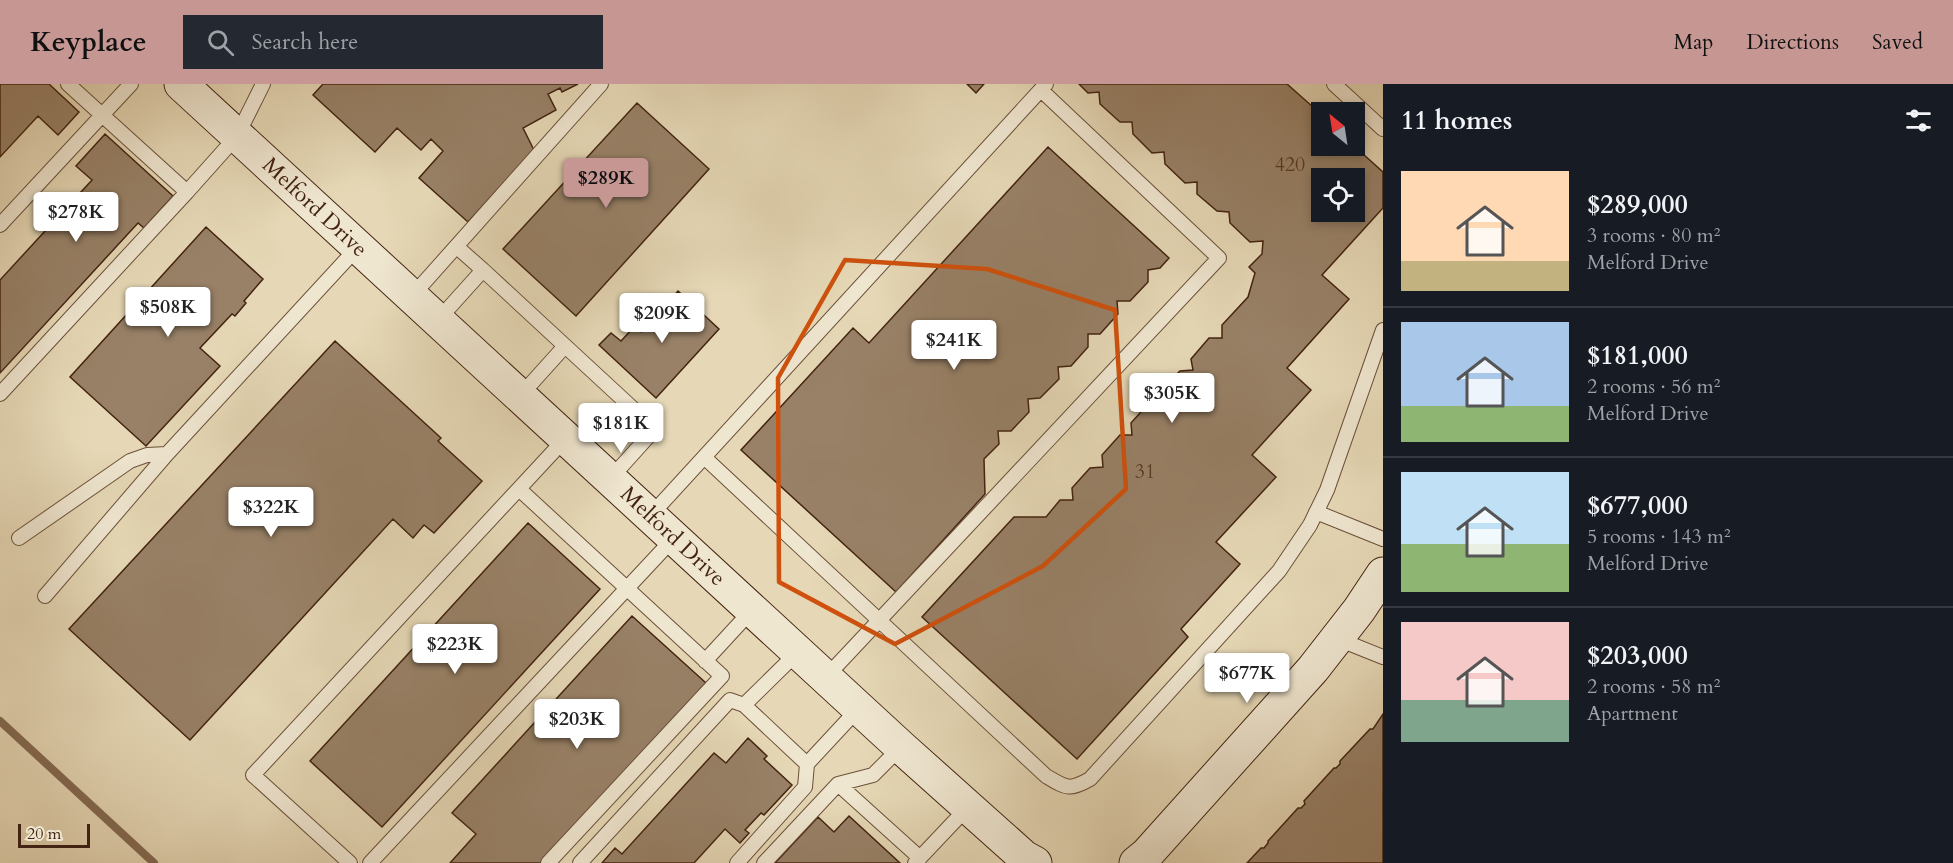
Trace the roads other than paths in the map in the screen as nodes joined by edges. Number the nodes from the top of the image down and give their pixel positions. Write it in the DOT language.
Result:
graph roads {
  1 [pos="68,84"];
  2 [pos="131,84"];
  3 [pos="181,84"];
  4 [pos="263,84"];
  5 [pos="601,84"];
  6 [pos="1334,84"];
  7 [pos="1044,87"];
  8 [pos="102,115"];
  9 [pos="1383,129"];
  10 [pos="237,136"];
  11 [pos="187,192"];
  12 [pos="0,225"];
  13 [pos="358,247"];
  14 [pos="456,247"];
  15 [pos="483,270"];
  16 [pos="412,296"];
  17 [pos="438,320"];
  18 [pos="1383,330"];
  19 [pos="565,346"];
  20 [pos="0,394"];
  21 [pos="520,396"];
  22 [pos="566,438"];
  23 [pos="167,454"];
  24 [pos="704,457"];
  25 [pos="610,479"];
  26 [pos="519,489"];
  27 [pos="1316,512"];
  28 [pos="650,516"];
  29 [pos="19,538"];
  30 [pos="675,538"];
  31 [pos="1383,539"];
  32 [pos="1383,574"];
  33 [pos="627,589"];
  34 [pos="45,596"];
  35 [pos="752,610"];
  36 [pos="880,621"];
  37 [pos="1338,639"];
  38 [pos="798,652"];
  39 [pos="1383,657"];
  40 [pos="705,661"];
  41 [pos="825,677"];
  42 [pos="744,705"];
  43 [pos="859,708"];
  44 [pos="901,747"];
  45 [pos="807,764"];
  46 [pos="838,784"];
  47 [pos="968,807"];
  48 [pos="918,860"];
  49 [pos="1146,860"];
  50 [pos="350,863"];
  51 [pos="370,863"];
  52 [pos="548,863"];
  53 [pos="580,863"];
  54 [pos="737,863"];
  55 [pos="764,863"];
  56 [pos="1035,863"];
  1 -- 8 [label="lane"];
  2 -- 8 [label="lane"];
  3 -- 10 [label="street, Melford Drive"];
  4 -- 10 [label="lane"];
  5 -- 14 [label="lane"];
  6 -- 9 [label="lane"];
  7 -- 24 [label="lane"];
  7 -- 36 [label="lane"];
  8 -- 11 [label="lane"];
  8 -- 12 [label="lane"];
  10 -- 11 [label="lane"];
  10 -- 13 [label="street, Melford Drive"];
  11 -- 20 [label="lane"];
  13 -- 16 [label="street, Melford Drive"];
  13 -- 23 [label="lane"];
  14 -- 15 [label="lane"];
  14 -- 16 [label="lane"];
  15 -- 17 [label="lane"];
  15 -- 19 [label="lane"];
  16 -- 17 [label="street, Melford Drive"];
  17 -- 21 [label="street, Melford Drive"];
  18 -- 27 [label="lane"];
  19 -- 21 [label="lane"];
  19 -- 25 [label="lane"];
  21 -- 22 [label="street, Melford Drive"];
  22 -- 25 [label="street, Melford Drive"];
  22 -- 26 [label="lane"];
  23 -- 29 [label="lane"];
  23 -- 34 [label="lane"];
  24 -- 28 [label="lane"];
  24 -- 36 [label="lane"];
  25 -- 28 [label="street, Melford Drive"];
  26 -- 33 [label="lane"];
  26 -- 50 [label="lane"];
  27 -- 31 [label="lane"];
  27 -- 36 [label="lane"];
  28 -- 30 [label="street, Melford Drive"];
  30 -- 33 [label="lane"];
  30 -- 35 [label="street, Melford Drive"];
  32 -- 37 [label="street"];
  33 -- 40 [label="lane"];
  33 -- 51 [label="lane"];
  35 -- 38 [label="street, Melford Drive"];
  35 -- 40 [label="lane"];
  36 -- 41 [label="lane"];
  37 -- 39 [label="lane"];
  37 -- 49 [label="street"];
  38 -- 41 [label="street, Melford Drive"];
  38 -- 42 [label="lane"];
  40 -- 52 [label="lane"];
  41 -- 43 [label="street, Melford Drive"];
  42 -- 45 [label="lane"];
  42 -- 53 [label="lane"];
  43 -- 44 [label="street, Melford Drive"];
  43 -- 45 [label="lane"];
  44 -- 46 [label="lane"];
  44 -- 47 [label="street, Melford Drive"];
  45 -- 54 [label="lane"];
  46 -- 48 [label="lane"];
  46 -- 55 [label="lane"];
  47 -- 48 [label="lane"];
  47 -- 56 [label="street, Melford Drive"];
}
